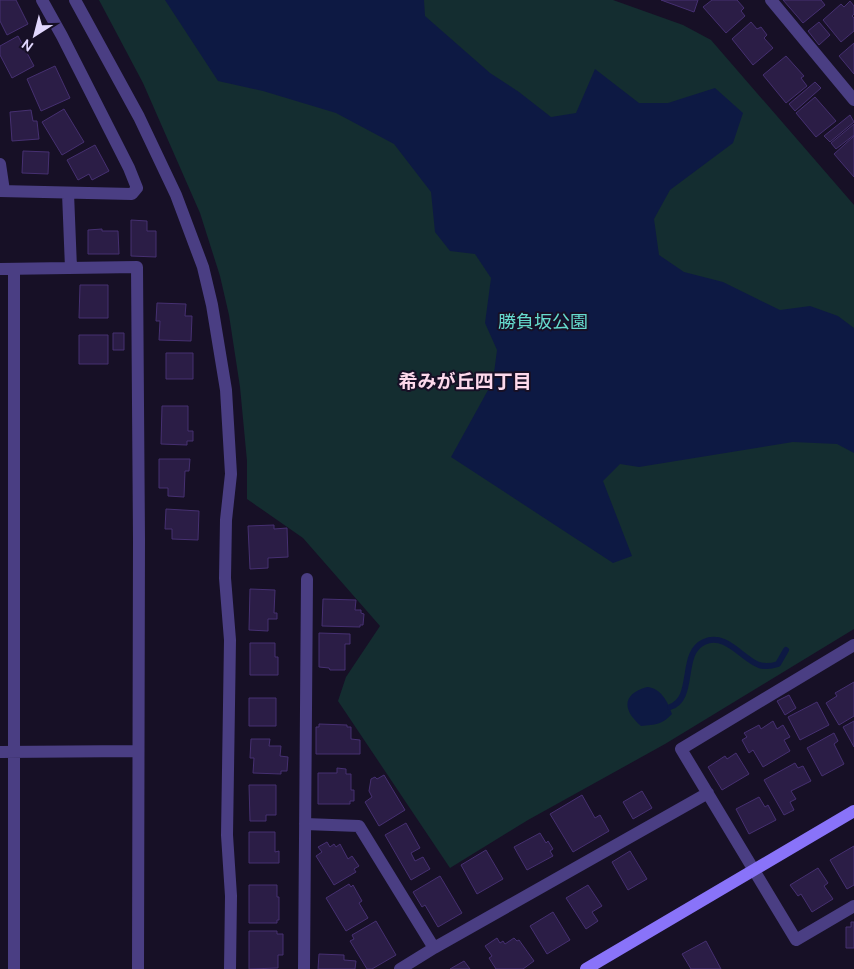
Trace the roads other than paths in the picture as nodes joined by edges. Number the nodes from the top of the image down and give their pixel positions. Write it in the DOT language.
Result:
graph roads {
  1 [pos="42,0"];
  2 [pos="75,0"];
  3 [pos="771,0"];
  4 [pos="854,100"];
  5 [pos="0,164"];
  6 [pos="2,191"];
  7 [pos="68,194"];
  8 [pos="71,268"];
  9 [pos="0,269"];
  10 [pos="14,269"];
  11 [pos="307,579"];
  12 [pos="854,645"];
  13 [pos="138,751"];
  14 [pos="0,752"];
  15 [pos="14,752"];
  16 [pos="708,793"];
  17 [pos="854,811"];
  18 [pos="305,824"];
  19 [pos="753,871"];
  20 [pos="854,906"];
  21 [pos="434,948"];
  22 [pos="14,969"];
  23 [pos="138,969"];
  24 [pos="230,969"];
  25 [pos="304,969"];
  26 [pos="400,969"];
  27 [pos="586,969"];
  1 -- 7 [label="street"];
  2 -- 24 [label="street"];
  3 -- 4 [label="street"];
  5 -- 6 [label="street"];
  6 -- 7 [label="street"];
  7 -- 8 [label="street"];
  8 -- 10 [label="street"];
  8 -- 13 [label="street"];
  9 -- 10 [label="street"];
  10 -- 15 [label="street"];
  11 -- 18 [label="street"];
  12 -- 16 [label="street"];
  13 -- 15 [label="street"];
  13 -- 23 [label="street"];
  14 -- 15 [label="street"];
  15 -- 22 [label="street"];
  16 -- 19 [label="street"];
  16 -- 21 [label="street"];
  17 -- 19 [label="street"];
  18 -- 21 [label="street"];
  18 -- 25 [label="street"];
  19 -- 20 [label="street"];
  19 -- 27 [label="street"];
  21 -- 26 [label="street"];
}
